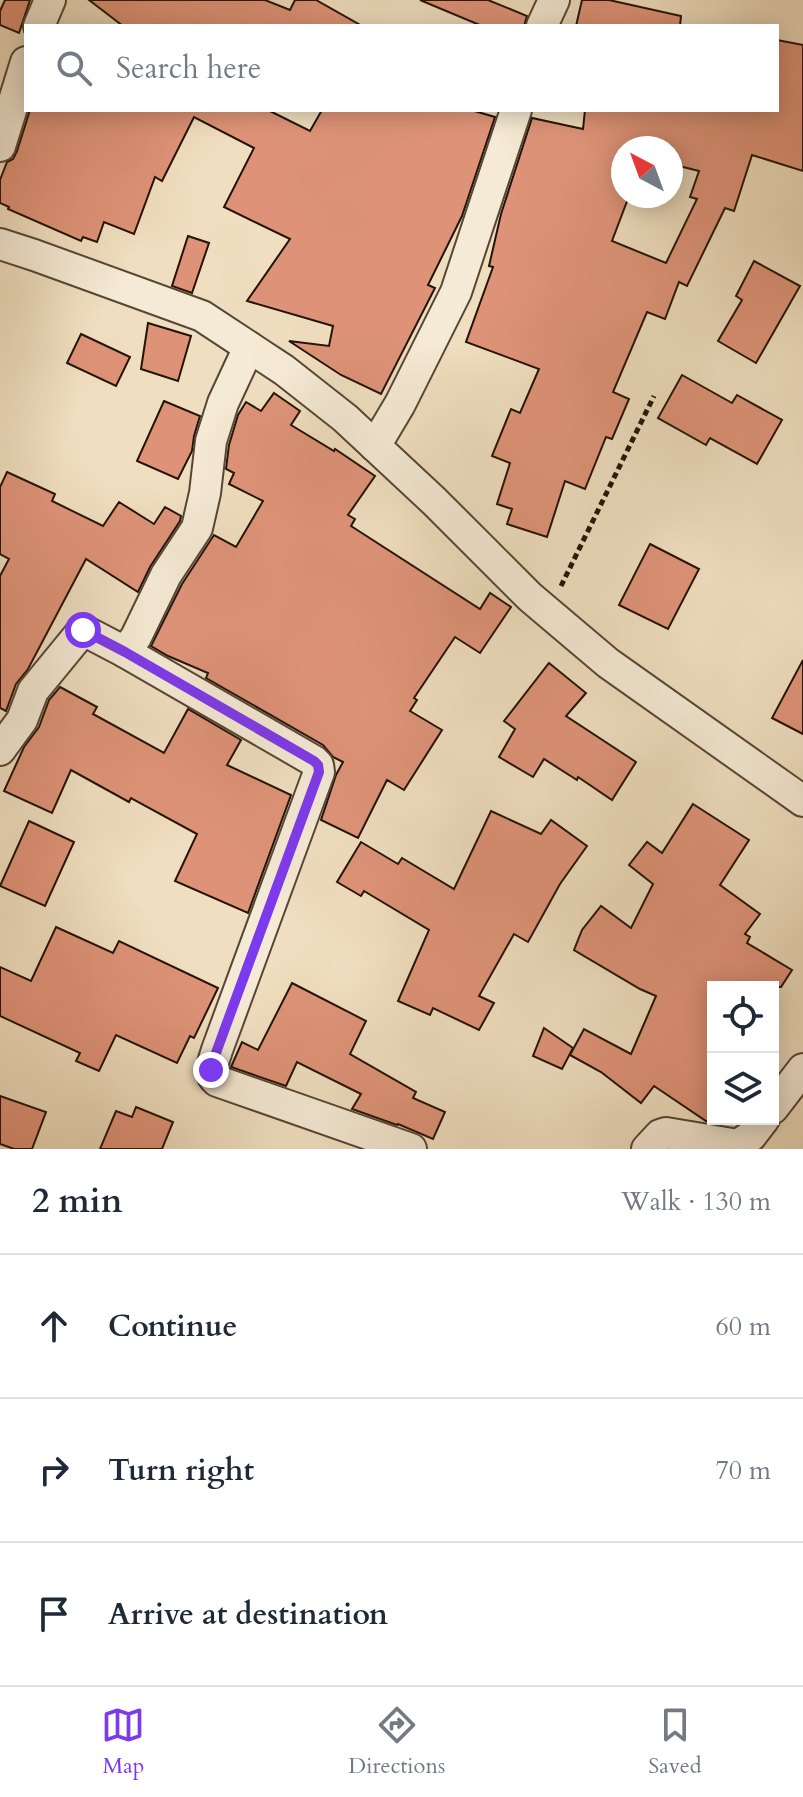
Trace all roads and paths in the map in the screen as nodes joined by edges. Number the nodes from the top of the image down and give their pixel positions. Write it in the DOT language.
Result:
graph roads {
  1 [pos="50,0"];
  2 [pos="554,0"];
  3 [pos="40,24"];
  4 [pos="543,24"];
  5 [pos="24,68"];
  6 [pos="515,112"];
  7 [pos="0,146"];
  8 [pos="0,244"];
  9 [pos="249,347"];
  10 [pos="654,396"];
  11 [pos="375,446"];
  12 [pos="548,612"];
  13 [pos="125,652"];
  14 [pos="0,750"];
  15 [pos="803,801"];
  16 [pos="803,1069"];
  17 [pos="779,1100"];
  18 [pos="759,1125"];
  19 [pos="411,1149"];
  20 [pos="647,1149"];
  1 -- 3 [label="street"];
  2 -- 4 [label="street"];
  5 -- 7 [label="street"];
  6 -- 11 [label="street"];
  8 -- 9 [label="street"];
  9 -- 11 [label="street"];
  9 -- 13 [label="street"];
  10 -- 12 [label="path"];
  11 -- 12 [label="street"];
  12 -- 15 [label="street"];
  13 -- 14 [label="street"];
  13 -- 19 [label="street"];
  16 -- 17 [label="street"];
  18 -- 20 [label="street"];
}
